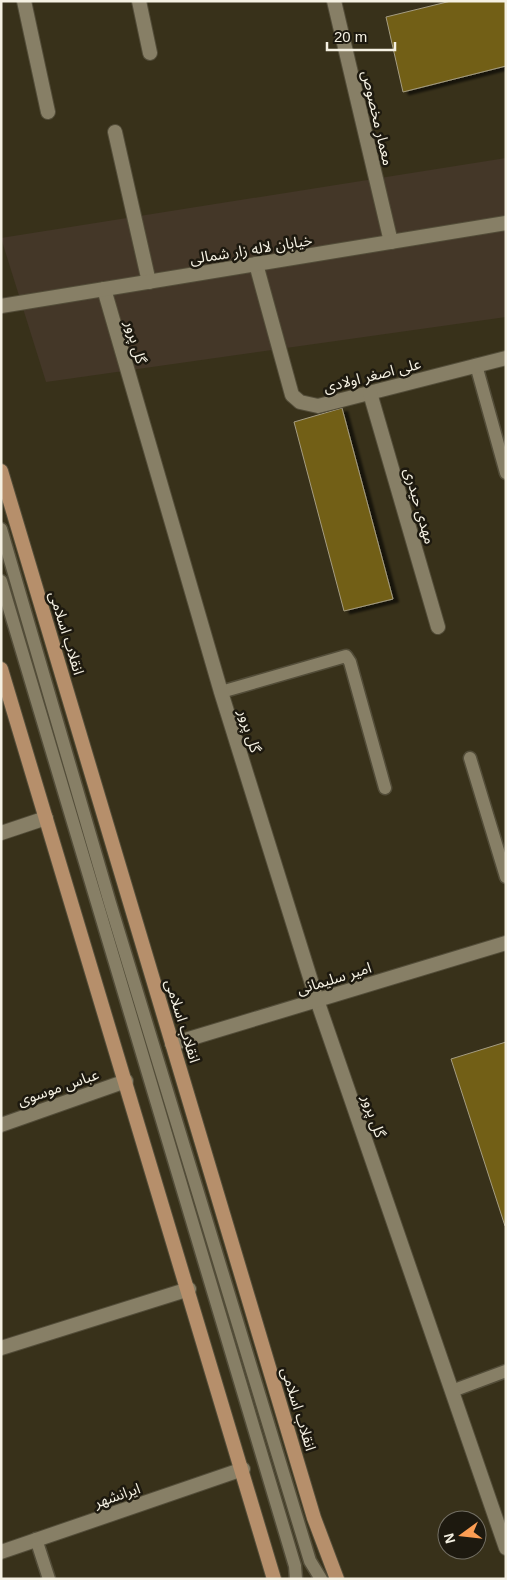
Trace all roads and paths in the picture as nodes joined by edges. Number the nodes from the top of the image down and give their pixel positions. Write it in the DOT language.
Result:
graph roads {
  1 [pos="24,1"];
  2 [pos="139,1"];
  3 [pos="334,1"];
  4 [pos="150,53"];
  5 [pos="48,112"];
  6 [pos="115,132"];
  7 [pos="506,223"];
  8 [pos="391,242"];
  9 [pos="256,264"];
  10 [pos="149,282"];
  11 [pos="104,289"];
  12 [pos="1,306"];
  13 [pos="506,358"];
  14 [pos="476,365"];
  15 [pos="370,393"];
  16 [pos="1,471"];
  17 [pos="506,473"];
  18 [pos="1,529"];
  19 [pos="1,581"];
  20 [pos="438,628"];
  21 [pos="1,669"];
  22 [pos="221,692"];
  23 [pos="470,758"];
  24 [pos="385,788"];
  25 [pos="46,818"];
  26 [pos="1,833"];
  27 [pos="506,877"];
  28 [pos="506,943"];
  29 [pos="317,1000"];
  30 [pos="172,1044"];
  31 [pos="126,1081"];
  32 [pos="1,1125"];
  33 [pos="189,1289"];
  34 [pos="1,1348"];
  35 [pos="506,1371"];
  36 [pos="452,1391"];
  37 [pos="243,1469"];
  38 [pos="36,1540"];
  39 [pos="506,1548"];
  40 [pos="1,1552"];
  41 [pos="49,1579"];
  42 [pos="274,1579"];
  43 [pos="296,1579"];
  44 [pos="321,1579"];
  45 [pos="337,1579"];
  1 -- 5 [label="street"];
  2 -- 4 [label="street"];
  3 -- 8 [label="street, معمار مخصوص"];
  6 -- 10 [label="street"];
  7 -- 8 [label="street, خیابان لاله زار شمالی"];
  8 -- 9 [label="street, خیابان لاله زار شمالی"];
  9 -- 10 [label="street, خیابان لاله زار شمالی"];
  9 -- 15 [label="street, علی اصغر اولادی"];
  10 -- 11 [label="street, خیابان لاله زار شمالی"];
  11 -- 12 [label="street, خیابان لاله زار شمالی"];
  11 -- 22 [label="street, گل پرور"];
  13 -- 14 [label="street, علی اصغر اولادی"];
  14 -- 15 [label="street, علی اصغر اولادی"];
  14 -- 17 [label="lane"];
  15 -- 20 [label="street, مهدی حیدری"];
  16 -- 30 [label="main road, انقلاب اسلامی"];
  18 -- 44 [label="lane"];
  19 -- 43 [label="lane"];
  21 -- 25 [label="main road"];
  22 -- 24 [label="lane"];
  22 -- 29 [label="street, گل پرور"];
  23 -- 27 [label="lane"];
  25 -- 26 [label="street"];
  25 -- 31 [label="main road"];
  28 -- 29 [label="street, امیر سلیمانی"];
  29 -- 30 [label="street, امیر سلیمانی"];
  29 -- 36 [label="street, گل پرور"];
  30 -- 45 [label="main road, انقلاب اسلامی"];
  31 -- 32 [label="street, عباس موسوی"];
  31 -- 33 [label="main road"];
  33 -- 34 [label="street"];
  33 -- 37 [label="main road"];
  35 -- 36 [label="lane"];
  36 -- 39 [label="street, گل پرور"];
  37 -- 38 [label="street, ایرانشهر"];
  37 -- 42 [label="main road"];
  38 -- 40 [label="street, ایرانشهر"];
  38 -- 41 [label="lane"];
}
